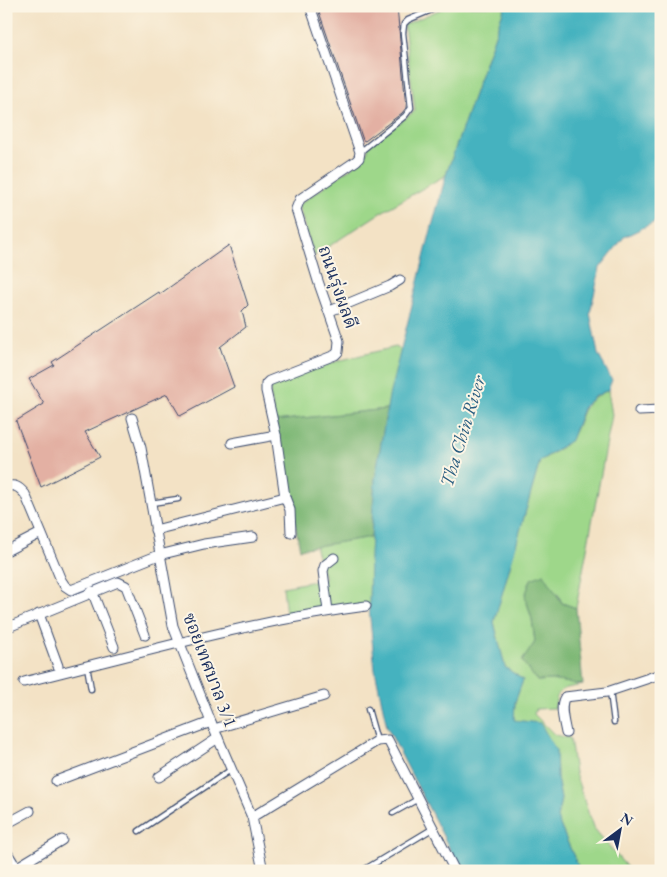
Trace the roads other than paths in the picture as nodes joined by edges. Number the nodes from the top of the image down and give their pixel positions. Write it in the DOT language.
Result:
graph roads {
  1 [pos="310,6"];
  2 [pos="441,6"];
  3 [pos="360,152"];
  4 [pos="400,280"];
  5 [pos="330,311"];
  6 [pos="661,410"];
  7 [pos="640,411"];
  8 [pos="132,418"];
  9 [pos="276,435"];
  10 [pos="232,443"];
  11 [pos="6,486"];
  12 [pos="285,497"];
  13 [pos="178,499"];
  14 [pos="151,503"];
  15 [pos="155,530"];
  16 [pos="41,532"];
  17 [pos="291,533"];
  18 [pos="252,536"];
  19 [pos="6,551"];
  20 [pos="159,555"];
  21 [pos="334,558"];
  22 [pos="92,591"];
  23 [pos="366,606"];
  24 [pos="328,611"];
  25 [pos="38,614"];
  26 [pos="6,628"];
  27 [pos="145,635"];
  28 [pos="179,643"];
  29 [pos="114,647"];
  30 [pos="58,666"];
  31 [pos="87,666"];
  32 [pos="661,674"];
  33 [pos="24,682"];
  34 [pos="91,689"];
  35 [pos="610,691"];
  36 [pos="324,696"];
  37 [pos="368,708"];
  38 [pos="614,722"];
  39 [pos="212,725"];
  40 [pos="566,732"];
  41 [pos="218,738"];
  42 [pos="377,740"];
  43 [pos="232,769"];
  44 [pos="159,777"];
  45 [pos="56,781"];
  46 [pos="418,799"];
  47 [pos="30,810"];
  48 [pos="393,813"];
  49 [pos="252,817"];
  50 [pos="6,824"];
  51 [pos="432,829"];
  52 [pos="139,831"];
  53 [pos="62,840"];
  54 [pos="6,851"];
  55 [pos="263,871"];
  56 [pos="362,871"];
  57 [pos="455,871"];
  1 -- 3 [label="street"];
  2 -- 3 [label="lane"];
  3 -- 5 [label="street, ถนนรุ่งผลดี"];
  4 -- 5 [label="street"];
  5 -- 9 [label="street, ถนนรุ่งผลดี"];
  6 -- 7 [label="street"];
  8 -- 14 [label="street, ซอยเทศบาล 3/1"];
  9 -- 10 [label="street"];
  9 -- 12 [label="street, ถนนรุ่งผลดี"];
  11 -- 16 [label="street"];
  12 -- 15 [label="street"];
  12 -- 17 [label="street, ถนนรุ่งผลดี"];
  13 -- 14 [label="lane"];
  14 -- 15 [label="street, ซอยเทศบาล 3/1"];
  15 -- 20 [label="street, ซอยเทศบาล 3/1"];
  16 -- 19 [label="street"];
  16 -- 20 [label="street"];
  18 -- 20 [label="street"];
  20 -- 28 [label="street, ซอยเทศบาล 3/1"];
  21 -- 24 [label="street"];
  22 -- 25 [label="street"];
  22 -- 27 [label="street"];
  22 -- 29 [label="street"];
  23 -- 24 [label="street"];
  24 -- 28 [label="street"];
  25 -- 26 [label="street"];
  25 -- 30 [label="street"];
  28 -- 31 [label="street"];
  28 -- 39 [label="street, ซอยเทศบาล 3/1"];
  31 -- 33 [label="street"];
  31 -- 34 [label="lane"];
  32 -- 35 [label="street"];
  35 -- 38 [label="lane"];
  35 -- 40 [label="street"];
  36 -- 39 [label="street"];
  37 -- 42 [label="lane"];
  39 -- 41 [label="street, ซอยเทศบาล 3/1"];
  39 -- 45 [label="street"];
  41 -- 43 [label="street, ซอยเทศบาล 3/1"];
  41 -- 44 [label="street"];
  42 -- 46 [label="street"];
  42 -- 49 [label="street"];
  43 -- 49 [label="street, ซอยเทศบาล 3/1"];
  43 -- 52 [label="lane"];
  46 -- 48 [label="lane"];
  46 -- 51 [label="street"];
  47 -- 50 [label="street"];
  49 -- 55 [label="street, ซอยเทศบาล 3/1"];
  51 -- 56 [label="lane"];
  51 -- 57 [label="street"];
  53 -- 54 [label="street"];
}
